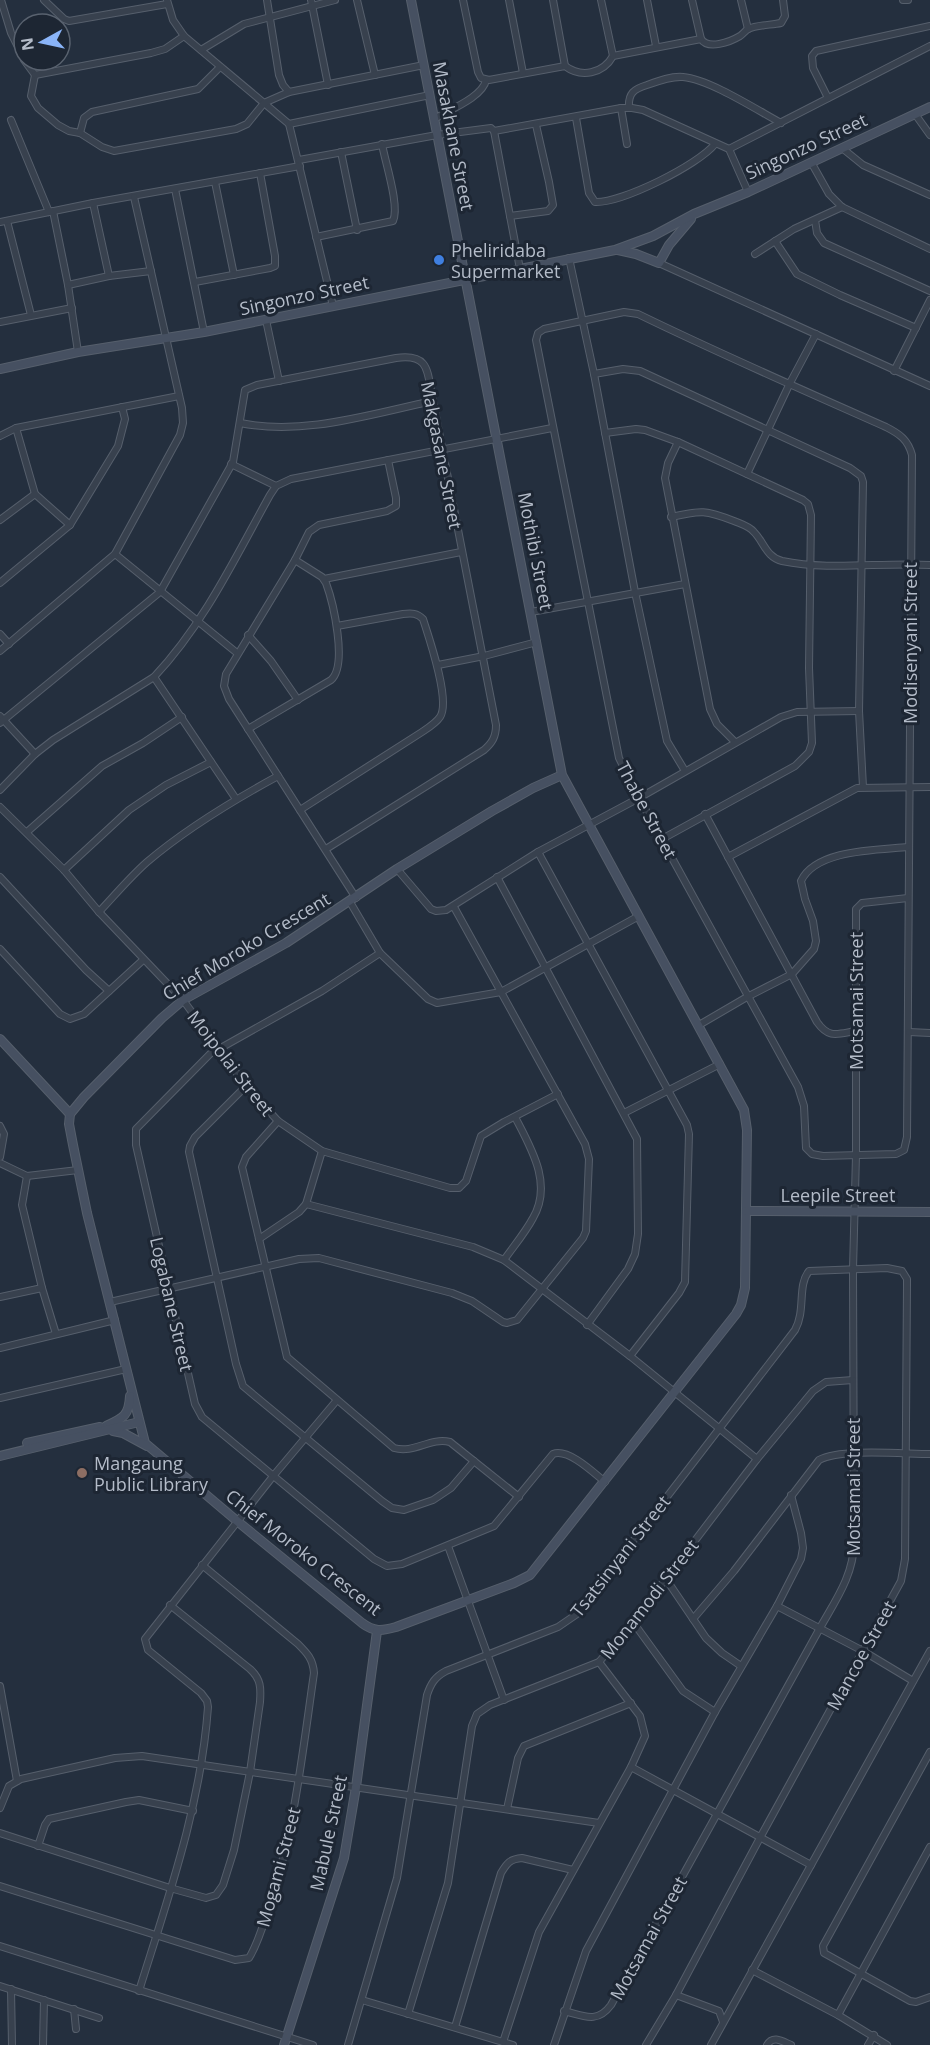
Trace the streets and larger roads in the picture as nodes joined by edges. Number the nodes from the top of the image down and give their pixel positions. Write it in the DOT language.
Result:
graph roads {
  1 [pos="1,0"];
  2 [pos="44,0"];
  3 [pos="267,0"];
  4 [pos="335,0"];
  5 [pos="357,0"];
  6 [pos="411,0"];
  7 [pos="463,0"];
  8 [pos="509,0"];
  9 [pos="553,0"];
  10 [pos="601,0"];
  11 [pos="647,0"];
  12 [pos="692,0"];
  13 [pos="741,0"];
  14 [pos="783,0"];
  15 [pos="903,0"];
  16 [pos="908,0"];
  17 [pos="167,2"];
  18 [pos="312,2"];
  19 [pos="268,16"];
  20 [pos="930,26"];
  21 [pos="748,29"];
  22 [pos="12,35"];
  23 [pos="183,36"];
  24 [pos="700,39"];
  25 [pos="656,46"];
  26 [pos="930,46"];
  27 [pos="201,50"];
  28 [pos="613,56"];
  29 [pos="424,65"];
  30 [pos="566,66"];
  31 [pos="220,67"];
  32 [pos="33,72"];
  33 [pos="523,73"];
  34 [pos="35,75"];
  35 [pos="375,75"];
  36 [pos="486,80"];
  37 [pos="328,85"];
  38 [pos="289,92"];
  39 [pos="430,95"];
  40 [pos="828,98"];
  41 [pos="264,104"];
  42 [pos="930,107"];
  43 [pos="621,108"];
  44 [pos="629,108"];
  45 [pos="915,114"];
  46 [pos="576,118"];
  47 [pos="434,119"];
  48 [pos="11,120"];
  49 [pos="781,123"];
  50 [pos="289,124"];
  51 [pos="536,125"];
  52 [pos="494,131"];
  53 [pos="80,133"];
  54 [pos="437,135"];
  55 [pos="930,135"];
  56 [pos="382,144"];
  57 [pos="627,144"];
  58 [pos="715,144"];
  59 [pos="842,148"];
  60 [pos="729,149"];
  61 [pos="341,152"];
  62 [pos="811,162"];
  63 [pos="300,163"];
  64 [pos="260,173"];
  65 [pos="215,182"];
  66 [pos="175,189"];
  67 [pos="748,192"];
  68 [pos="930,195"];
  69 [pos="134,197"];
  70 [pos="93,203"];
  71 [pos="842,207"];
  72 [pos="51,211"];
  73 [pos="694,214"];
  74 [pos="510,216"];
  75 [pos="815,219"];
  76 [pos="3,221"];
  77 [pos="357,230"];
  78 [pos="316,237"];
  79 [pos="775,241"];
  80 [pos="930,249"];
  81 [pos="615,250"];
  82 [pos="754,254"];
  83 [pos="569,258"];
  84 [pos="659,263"];
  85 [pos="520,269"];
  86 [pos="151,271"];
  87 [pos="234,275"];
  88 [pos="109,276"];
  89 [pos="465,278"];
  90 [pos="195,282"];
  91 [pos="68,285"];
  92 [pos="930,291"];
  93 [pos="930,300"];
  94 [pos="333,306"];
  95 [pos="72,308"];
  96 [pos="31,315"];
  97 [pos="266,320"];
  98 [pos="582,321"];
  99 [pos="0,322"];
  100 [pos="916,328"];
  101 [pos="204,332"];
  102 [pos="816,334"];
  103 [pos="167,338"];
  104 [pos="78,352"];
  105 [pos="0,369"];
  106 [pos="894,370"];
  107 [pos="594,374"];
  108 [pos="279,381"];
  109 [pos="790,383"];
  110 [pos="930,386"];
  111 [pos="179,396"];
  112 [pos="433,401"];
  113 [pos="123,407"];
  114 [pos="240,423"];
  115 [pos="16,428"];
  116 [pos="552,428"];
  117 [pos="768,430"];
  118 [pos="605,433"];
  119 [pos="0,436"];
  120 [pos="497,439"];
  121 [pos="678,442"];
  122 [pos="442,450"];
  123 [pos="388,460"];
  124 [pos="231,464"];
  125 [pos="747,474"];
  126 [pos="276,486"];
  127 [pos="35,494"];
  128 [pos="672,517"];
  129 [pos="0,520"];
  130 [pos="70,525"];
  131 [pos="461,552"];
  132 [pos="115,554"];
  133 [pos="295,560"];
  134 [pos="861,564"];
  135 [pos="911,564"];
  136 [pos="810,565"];
  137 [pos="930,565"];
  138 [pos="324,579"];
  139 [pos="0,584"];
  140 [pos="685,584"];
  141 [pos="160,592"];
  142 [pos="635,592"];
  143 [pos="587,602"];
  144 [pos="531,612"];
  145 [pos="199,621"];
  146 [pos="338,626"];
  147 [pos="0,634"];
  148 [pos="248,635"];
  149 [pos="537,642"];
  150 [pos="9,644"];
  151 [pos="0,651"];
  152 [pos="237,653"];
  153 [pos="483,657"];
  154 [pos="438,665"];
  155 [pos="154,677"];
  156 [pos="298,700"];
  157 [pos="859,711"];
  158 [pos="811,712"];
  159 [pos="182,717"];
  160 [pos="1,720"];
  161 [pos="248,729"];
  162 [pos="735,742"];
  163 [pos="35,754"];
  164 [pos="211,762"];
  165 [pos="685,771"];
  166 [pos="562,775"];
  167 [pos="278,776"];
  168 [pos="863,786"];
  169 [pos="909,787"];
  170 [pos="930,787"];
  171 [pos="0,790"];
  172 [pos="639,798"];
  173 [pos="236,799"];
  174 [pos="0,807"];
  175 [pos="300,810"];
  176 [pos="705,814"];
  177 [pos="588,825"];
  178 [pos="27,832"];
  179 [pos="662,839"];
  180 [pos="908,848"];
  181 [pos="326,849"];
  182 [pos="537,852"];
  183 [pos="728,857"];
  184 [pos="397,869"];
  185 [pos="64,870"];
  186 [pos="497,877"];
  187 [pos="1,878"];
  188 [pos="908,898"];
  189 [pos="353,900"];
  190 [pos="454,907"];
  191 [pos="99,912"];
  192 [pos="639,916"];
  193 [pos="586,944"];
  194 [pos="0,949"];
  195 [pos="380,953"];
  196 [pos="143,960"];
  197 [pos="544,967"];
  198 [pos="792,974"];
  199 [pos="109,991"];
  200 [pos="501,992"];
  201 [pos="747,997"];
  202 [pos="183,1000"];
  203 [pos="699,1025"];
  204 [pos="856,1031"];
  205 [pos="909,1032"];
  206 [pos="930,1032"];
  207 [pos="0,1039"];
  208 [pos="219,1049"];
  209 [pos="720,1064"];
  210 [pos="246,1086"];
  211 [pos="668,1091"];
  212 [pos="558,1094"];
  213 [pos="624,1113"];
  214 [pos="70,1114"];
  215 [pos="515,1117"];
  216 [pos="278,1121"];
  217 [pos="0,1126"];
  218 [pos="322,1151"];
  219 [pos="856,1155"];
  220 [pos="0,1157"];
  221 [pos="0,1163"];
  222 [pos="78,1170"];
  223 [pos="27,1176"];
  224 [pos="306,1204"];
  225 [pos="746,1211"];
  226 [pos="853,1212"];
  227 [pos="930,1212"];
  228 [pos="259,1239"];
  229 [pos="504,1260"];
  230 [pos="266,1266"];
  231 [pos="853,1269"];
  232 [pos="217,1278"];
  233 [pos="42,1288"];
  234 [pos="169,1289"];
  235 [pos="542,1291"];
  236 [pos="0,1298"];
  237 [pos="110,1302"];
  238 [pos="115,1320"];
  239 [pos="587,1325"];
  240 [pos="56,1334"];
  241 [pos="0,1348"];
  242 [pos="630,1356"];
  243 [pos="126,1369"];
  244 [pos="853,1380"];
  245 [pos="130,1386"];
  246 [pos="675,1392"];
  247 [pos="0,1398"];
  248 [pos="337,1400"];
  249 [pos="139,1420"];
  250 [pos="106,1428"];
  251 [pos="719,1428"];
  252 [pos="305,1438"];
  253 [pos="147,1446"];
  254 [pos="0,1450"];
  255 [pos="853,1454"];
  256 [pos="905,1454"];
  257 [pos="930,1454"];
  258 [pos="0,1455"];
  259 [pos="757,1459"];
  260 [pos="474,1461"];
  261 [pos="274,1475"];
  262 [pos="605,1482"];
  263 [pos="791,1495"];
  264 [pos="519,1497"];
  265 [pos="237,1521"];
  266 [pos="448,1546"];
  267 [pos="202,1565"];
  268 [pos="666,1579"];
  269 [pos="468,1599"];
  270 [pos="170,1605"];
  271 [pos="777,1606"];
  272 [pos="693,1619"];
  273 [pos="633,1622"];
  274 [pos="820,1628"];
  275 [pos="377,1631"];
  276 [pos="863,1651"];
  277 [pos="930,1651"];
  278 [pos="488,1654"];
  279 [pos="599,1662"];
  280 [pos="741,1666"];
  281 [pos="914,1681"];
  282 [pos="0,1686"];
  283 [pos="504,1700"];
  284 [pos="631,1703"];
  285 [pos="715,1712"];
  286 [pos="930,1752"];
  287 [pos="201,1764"];
  288 [pos="632,1767"];
  289 [pos="250,1772"];
  290 [pos="298,1780"];
  291 [pos="16,1781"];
  292 [pos="356,1787"];
  293 [pos="674,1789"];
  294 [pos="411,1794"];
  295 [pos="460,1802"];
  296 [pos="0,1808"];
  297 [pos="507,1809"];
  298 [pos="193,1812"];
  299 [pos="717,1813"];
  300 [pos="599,1823"];
  301 [pos="0,1833"];
  302 [pos="761,1836"];
  303 [pos="38,1846"];
  304 [pos="930,1847"];
  305 [pos="811,1865"];
  306 [pos="573,1870"];
  307 [pos="0,1886"];
  308 [pos="170,1888"];
  309 [pos="156,1935"];
  310 [pos="0,1946"];
  311 [pos="752,1970"];
  312 [pos="861,1973"];
  313 [pos="0,1986"];
  314 [pos="11,1989"];
  315 [pos="139,1991"];
  316 [pos="676,1995"];
  317 [pos="930,1997"];
  318 [pos="44,2000"];
  319 [pos="362,2000"];
  320 [pos="74,2009"];
  321 [pos="564,2011"];
  322 [pos="408,2014"];
  323 [pos="838,2015"];
  324 [pos="99,2018"];
  325 [pos="723,2022"];
  326 [pos="455,2027"];
  327 [pos="76,2029"];
  328 [pos="874,2036"];
  329 [pos="286,2041"];
  330 [pos="503,2042"];
  331 [pos="12,2045"];
  332 [pos="43,2045"];
  333 [pos="313,2045"];
  334 [pos="348,2045"];
  335 [pos="513,2045"];
  336 [pos="554,2045"];
  337 [pos="646,2045"];
  338 [pos="711,2045"];
  339 [pos="767,2045"];
  340 [pos="790,2045"];
  341 [pos="868,2045"];
  342 [pos="887,2045"];
  1 -- 22 [label="street"];
  2 -- 17 [label="street"];
  3 -- 19 [label="street"];
  4 -- 18 [label="street"];
  5 -- 35 [label="street"];
  6 -- 29 [label="street, Masakhane Street"];
  7 -- 36 [label="street"];
  8 -- 33 [label="street"];
  9 -- 30 [label="street"];
  10 -- 28 [label="street"];
  11 -- 25 [label="street"];
  12 -- 24 [label="street"];
  13 -- 21 [label="street"];
  14 -- 21 [label="street"];
  15 -- 16 [label="street"];
  17 -- 23 [label="street"];
  18 -- 19 [label="street"];
  18 -- 37 [label="street"];
  19 -- 27 [label="street"];
  19 -- 38 [label="street"];
  20 -- 40 [label="street"];
  21 -- 24 [label="street"];
  23 -- 27 [label="street"];
  23 -- 34 [label="street"];
  24 -- 25 [label="street"];
  25 -- 28 [label="street"];
  26 -- 40 [label="street"];
  27 -- 31 [label="street"];
  28 -- 30 [label="street"];
  29 -- 35 [label="street"];
  29 -- 39 [label="street, Masakhane Street"];
  30 -- 33 [label="street"];
  31 -- 41 [label="street"];
  31 -- 53 [label="street"];
  32 -- 34 [label="street"];
  33 -- 36 [label="street"];
  34 -- 53 [label="street"];
  35 -- 37 [label="street"];
  36 -- 47 [label="street"];
  37 -- 38 [label="street"];
  38 -- 41 [label="street"];
  39 -- 47 [label="street, Masakhane Street"];
  39 -- 50 [label="street"];
  40 -- 49 [label="street"];
  41 -- 50 [label="street"];
  41 -- 53 [label="street"];
  42 -- 45 [label="street, Singonzo Street"];
  43 -- 44 [label="street"];
  43 -- 46 [label="street"];
  43 -- 57 [label="street"];
  44 -- 49 [label="street"];
  44 -- 58 [label="street"];
  45 -- 55 [label="street"];
  45 -- 59 [label="street, Singonzo Street"];
  46 -- 51 [label="street"];
  46 -- 58 [label="street"];
  47 -- 54 [label="street, Masakhane Street"];
  48 -- 72 [label="street"];
  49 -- 60 [label="street"];
  50 -- 63 [label="street"];
  51 -- 52 [label="street"];
  51 -- 74 [label="street"];
  52 -- 54 [label="street"];
  52 -- 74 [label="street"];
  54 -- 56 [label="street"];
  54 -- 89 [label="street, Masakhane Street"];
  56 -- 61 [label="street"];
  56 -- 77 [label="street"];
  58 -- 60 [label="street"];
  59 -- 62 [label="street, Singonzo Street"];
  59 -- 68 [label="street"];
  60 -- 67 [label="street"];
  61 -- 63 [label="street"];
  61 -- 77 [label="street"];
  62 -- 67 [label="street, Singonzo Street"];
  62 -- 71 [label="street"];
  63 -- 64 [label="street"];
  63 -- 78 [label="street"];
  64 -- 65 [label="street"];
  64 -- 87 [label="street"];
  65 -- 66 [label="street"];
  65 -- 87 [label="street"];
  66 -- 69 [label="street"];
  66 -- 90 [label="street"];
  67 -- 73 [label="street, Singonzo Street"];
  69 -- 70 [label="street"];
  69 -- 86 [label="street"];
  70 -- 72 [label="street"];
  70 -- 88 [label="street"];
  71 -- 75 [label="street"];
  71 -- 80 [label="street"];
  72 -- 76 [label="street"];
  72 -- 91 [label="street"];
  73 -- 81 [label="street, Singonzo Street"];
  73 -- 84 [label="street, Singonzo Street"];
  74 -- 85 [label="street"];
  75 -- 79 [label="street"];
  75 -- 92 [label="street"];
  76 -- 96 [label="street"];
  77 -- 78 [label="street"];
  78 -- 94 [label="street"];
  79 -- 82 [label="street"];
  79 -- 100 [label="street"];
  81 -- 83 [label="street, Singonzo Street"];
  81 -- 84 [label="street, Singonzo Street"];
  83 -- 85 [label="street, Singonzo Street"];
  83 -- 98 [label="street"];
  84 -- 102 [label="street"];
  85 -- 89 [label="street, Singonzo Street"];
  86 -- 88 [label="street"];
  86 -- 103 [label="street"];
  87 -- 90 [label="street"];
  88 -- 91 [label="street"];
  89 -- 94 [label="street, Singonzo Street"];
  89 -- 120 [label="street, Mothibi Street"];
  90 -- 101 [label="street"];
  91 -- 95 [label="street"];
  93 -- 100 [label="street"];
  94 -- 97 [label="street, Singonzo Street"];
  95 -- 96 [label="street"];
  95 -- 104 [label="street"];
  96 -- 99 [label="street"];
  97 -- 101 [label="street, Singonzo Street"];
  97 -- 108 [label="street"];
  98 -- 107 [label="street"];
  98 -- 109 [label="street, Modisenyani Street"];
  98 -- 116 [label="street, Thabe Street"];
  100 -- 106 [label="street"];
  101 -- 103 [label="street, Singonzo Street"];
  102 -- 106 [label="street"];
  102 -- 109 [label="street"];
  103 -- 104 [label="street, Singonzo Street"];
  103 -- 111 [label="street"];
  104 -- 105 [label="street, Singonzo Street"];
  106 -- 110 [label="street"];
  107 -- 117 [label="street"];
  107 -- 118 [label="street"];
  108 -- 112 [label="street, Makgasane Street"];
  108 -- 114 [label="street, Makgasane Street"];
  109 -- 117 [label="street"];
  109 -- 135 [label="street, Modisenyani Street"];
  111 -- 113 [label="street"];
  111 -- 132 [label="street"];
  112 -- 114 [label="street"];
  112 -- 122 [label="street, Makgasane Street"];
  113 -- 115 [label="street"];
  113 -- 130 [label="street"];
  114 -- 124 [label="street, Makgasane Street"];
  115 -- 119 [label="street"];
  115 -- 127 [label="street"];
  116 -- 120 [label="street"];
  116 -- 143 [label="street, Thabe Street"];
  117 -- 125 [label="street"];
  117 -- 134 [label="street"];
  118 -- 121 [label="street"];
  118 -- 142 [label="street"];
  120 -- 122 [label="street"];
  120 -- 144 [label="street, Mothibi Street"];
  121 -- 125 [label="street"];
  121 -- 128 [label="street"];
  122 -- 123 [label="street"];
  122 -- 131 [label="street, Makgasane Street"];
  123 -- 126 [label="street"];
  123 -- 133 [label="street"];
  124 -- 126 [label="street"];
  124 -- 141 [label="street, Makgasane Street"];
  125 -- 136 [label="street"];
  126 -- 145 [label="street"];
  127 -- 129 [label="street"];
  127 -- 130 [label="street"];
  128 -- 136 [label="street"];
  128 -- 140 [label="street"];
  130 -- 139 [label="street"];
  131 -- 138 [label="street"];
  131 -- 153 [label="street, Makgasane Street"];
  132 -- 141 [label="street"];
  132 -- 150 [label="street"];
  133 -- 138 [label="street"];
  133 -- 148 [label="street"];
  134 -- 135 [label="street"];
  134 -- 136 [label="street"];
  134 -- 157 [label="street"];
  135 -- 137 [label="street"];
  135 -- 169 [label="street, Modisenyani Street"];
  136 -- 158 [label="street"];
  138 -- 146 [label="street"];
  140 -- 142 [label="street"];
  140 -- 162 [label="street"];
  141 -- 145 [label="street"];
  141 -- 160 [label="street, Makgasane Street"];
  142 -- 143 [label="street"];
  142 -- 165 [label="street"];
  143 -- 144 [label="street"];
  143 -- 172 [label="street, Thabe Street"];
  144 -- 149 [label="street, Mothibi Street"];
  145 -- 152 [label="street"];
  145 -- 155 [label="street"];
  146 -- 154 [label="street"];
  146 -- 156 [label="street"];
  147 -- 150 [label="street"];
  148 -- 152 [label="street"];
  148 -- 156 [label="street"];
  149 -- 153 [label="street"];
  149 -- 166 [label="street, Mothibi Street"];
  150 -- 151 [label="street"];
  152 -- 161 [label="street"];
  153 -- 154 [label="street"];
  153 -- 181 [label="street, Makgasane Street"];
  154 -- 175 [label="street"];
  155 -- 159 [label="street"];
  155 -- 163 [label="street"];
  156 -- 161 [label="street"];
  157 -- 158 [label="street"];
  157 -- 168 [label="street"];
  158 -- 162 [label="street"];
  158 -- 176 [label="street"];
  159 -- 164 [label="street"];
  159 -- 178 [label="street"];
  160 -- 163 [label="street"];
  161 -- 167 [label="street"];
  162 -- 165 [label="street"];
  163 -- 171 [label="street"];
  164 -- 173 [label="street"];
  164 -- 185 [label="street"];
  165 -- 172 [label="street"];
  166 -- 177 [label="street, Mothibi Street"];
  166 -- 184 [label="street, Chief Moroko Crescent"];
  167 -- 173 [label="street"];
  167 -- 175 [label="street"];
  168 -- 169 [label="street"];
  168 -- 183 [label="street"];
  169 -- 170 [label="street"];
  169 -- 180 [label="street, Modisenyani Street"];
  172 -- 177 [label="street"];
  172 -- 179 [label="street, Thabe Street"];
  173 -- 191 [label="street"];
  174 -- 178 [label="street, Moipolai Street"];
  175 -- 181 [label="street"];
  176 -- 179 [label="street"];
  176 -- 183 [label="street"];
  177 -- 182 [label="street"];
  177 -- 192 [label="street, Chief Moroko Crescent"];
  178 -- 185 [label="street, Moipolai Street"];
  179 -- 201 [label="street, Thabe Street"];
  180 -- 188 [label="street, Modisenyani Street"];
  180 -- 198 [label="street"];
  181 -- 189 [label="street"];
  182 -- 186 [label="street"];
  182 -- 193 [label="street"];
  183 -- 198 [label="street"];
  184 -- 189 [label="street, Chief Moroko Crescent"];
  184 -- 190 [label="street"];
  185 -- 191 [label="street, Moipolai Street"];
  186 -- 190 [label="street"];
  186 -- 197 [label="street"];
  187 -- 199 [label="street"];
  188 -- 204 [label="street, Motsamai Street"];
  188 -- 205 [label="street, Modisenyani Street"];
  189 -- 195 [label="street"];
  189 -- 202 [label="street, Chief Moroko Crescent"];
  190 -- 200 [label="street"];
  191 -- 196 [label="street, Moipolai Street"];
  192 -- 193 [label="street"];
  192 -- 203 [label="street, Chief Moroko Crescent"];
  193 -- 197 [label="street"];
  193 -- 211 [label="street"];
  194 -- 199 [label="street"];
  195 -- 200 [label="street"];
  195 -- 208 [label="street, Logabane Street"];
  196 -- 199 [label="street"];
  196 -- 202 [label="street, Moipolai Street"];
  197 -- 200 [label="street"];
  197 -- 213 [label="street"];
  198 -- 201 [label="street"];
  198 -- 204 [label="street"];
  200 -- 212 [label="street"];
  201 -- 203 [label="street"];
  201 -- 219 [label="street, Thabe Street"];
  202 -- 208 [label="street, Moipolai Street"];
  202 -- 214 [label="street, Chief Moroko Crescent"];
  203 -- 209 [label="street, Chief Moroko Crescent"];
  204 -- 219 [label="street, Motsamai Street"];
  205 -- 206 [label="street"];
  205 -- 219 [label="street, Modisenyani Street"];
  207 -- 214 [label="street"];
  208 -- 210 [label="street, Moipolai Street"];
  208 -- 234 [label="street, Logabane Street"];
  209 -- 211 [label="street"];
  209 -- 225 [label="street, Chief Moroko Crescent"];
  210 -- 216 [label="street, Moipolai Street"];
  210 -- 232 [label="street"];
  211 -- 213 [label="street"];
  211 -- 242 [label="street"];
  212 -- 215 [label="street, Moipolai Street"];
  212 -- 235 [label="street"];
  213 -- 239 [label="street"];
  214 -- 222 [label="street"];
  215 -- 218 [label="street, Moipolai Street"];
  215 -- 229 [label="street"];
  216 -- 218 [label="street, Moipolai Street"];
  216 -- 228 [label="street"];
  217 -- 220 [label="street"];
  218 -- 224 [label="street"];
  219 -- 226 [label="street, Motsamai Street"];
  221 -- 223 [label="street"];
  222 -- 223 [label="street"];
  222 -- 237 [label="street"];
  223 -- 233 [label="street"];
  224 -- 228 [label="street"];
  224 -- 229 [label="street"];
  225 -- 226 [label="street, Leepile Street"];
  225 -- 246 [label="street, Chief Moroko Crescent"];
  226 -- 227 [label="street, Leepile Street"];
  226 -- 231 [label="street, Motsamai Street"];
  228 -- 230 [label="street"];
  229 -- 235 [label="street"];
  230 -- 232 [label="street"];
  230 -- 235 [label="street"];
  230 -- 248 [label="street"];
  231 -- 244 [label="street, Motsamai Street"];
  231 -- 251 [label="street, Tsatsinyani Street"];
  231 -- 256 [label="street, Mancoe Street"];
  232 -- 234 [label="street"];
  232 -- 252 [label="street"];
  233 -- 236 [label="street"];
  233 -- 240 [label="street"];
  234 -- 237 [label="street"];
  234 -- 261 [label="street, Logabane Street"];
  235 -- 239 [label="street"];
  237 -- 238 [label="street"];
  238 -- 240 [label="street"];
  238 -- 243 [label="street"];
  239 -- 242 [label="street"];
  240 -- 241 [label="street"];
  242 -- 246 [label="street"];
  243 -- 245 [label="street"];
  243 -- 247 [label="street"];
  244 -- 255 [label="street, Motsamai Street"];
  244 -- 259 [label="street, Monamodi Street"];
  245 -- 249 [label="street"];
  245 -- 250 [label="street"];
  246 -- 251 [label="street"];
  246 -- 262 [label="street, Chief Moroko Crescent"];
  248 -- 252 [label="street"];
  248 -- 260 [label="street"];
  249 -- 250 [label="street"];
  249 -- 253 [label="street"];
  250 -- 253 [label="street, Chief Moroko Crescent"];
  250 -- 254 [label="street"];
  250 -- 258 [label="street"];
  251 -- 259 [label="street"];
  251 -- 278 [label="street, Tsatsinyani Street"];
  252 -- 260 [label="street"];
  252 -- 261 [label="street"];
  253 -- 265 [label="street, Chief Moroko Crescent"];
  255 -- 256 [label="street"];
  255 -- 263 [label="street"];
  255 -- 274 [label="street, Motsamai Street"];
  256 -- 257 [label="street"];
  256 -- 276 [label="street, Mancoe Street"];
  259 -- 268 [label="street, Monamodi Street"];
  260 -- 264 [label="street"];
  261 -- 265 [label="street"];
  261 -- 266 [label="street, Logabane Street"];
  262 -- 264 [label="street, Logabane Street"];
  262 -- 269 [label="street, Chief Moroko Crescent"];
  263 -- 271 [label="street"];
  263 -- 272 [label="street"];
  264 -- 266 [label="street, Logabane Street"];
  265 -- 267 [label="street"];
  265 -- 275 [label="street, Chief Moroko Crescent"];
  266 -- 269 [label="street"];
  267 -- 270 [label="street"];
  267 -- 290 [label="street, Mogami Street"];
  268 -- 272 [label="street"];
  268 -- 273 [label="street, Monamodi Street"];
  269 -- 275 [label="street, Chief Moroko Crescent"];
  269 -- 278 [label="street"];
  270 -- 287 [label="street"];
  270 -- 289 [label="street"];
  271 -- 274 [label="street"];
  271 -- 280 [label="street"];
  272 -- 280 [label="street"];
  273 -- 279 [label="street, Monamodi Street"];
  273 -- 285 [label="street"];
  274 -- 276 [label="street"];
  274 -- 299 [label="street, Motsamai Street"];
  275 -- 292 [label="street, Mabule Street"];
  276 -- 281 [label="street"];
  276 -- 302 [label="street, Mancoe Street"];
  277 -- 281 [label="street"];
  278 -- 283 [label="street"];
  278 -- 294 [label="street, Tsatsinyani Street"];
  279 -- 283 [label="street, Monamodi Street"];
  279 -- 284 [label="street"];
  280 -- 285 [label="street"];
  281 -- 305 [label="street"];
  282 -- 291 [label="street"];
  283 -- 295 [label="street, Monamodi Street"];
  284 -- 288 [label="street"];
  284 -- 297 [label="street"];
  285 -- 293 [label="street"];
  286 -- 312 [label="street"];
  287 -- 289 [label="street"];
  287 -- 291 [label="street"];
  287 -- 298 [label="street"];
  288 -- 293 [label="street"];
  288 -- 300 [label="street"];
  289 -- 290 [label="street"];
  289 -- 308 [label="street"];
  290 -- 292 [label="street"];
  290 -- 309 [label="street, Mogami Street"];
  291 -- 296 [label="street"];
  292 -- 294 [label="street"];
  292 -- 329 [label="street, Mabule Street"];
  293 -- 299 [label="street"];
  293 -- 321 [label="street"];
  294 -- 295 [label="street"];
  294 -- 319 [label="street, Tsatsinyani Street"];
  295 -- 297 [label="street"];
  295 -- 322 [label="street, Monamodi Street"];
  297 -- 300 [label="street"];
  298 -- 303 [label="street"];
  298 -- 308 [label="street"];
  299 -- 302 [label="street"];
  299 -- 321 [label="street, Motsamai Street"];
  300 -- 306 [label="street"];
  301 -- 303 [label="street"];
  302 -- 305 [label="street"];
  302 -- 316 [label="street, Mancoe Street"];
  303 -- 308 [label="street"];
  304 -- 312 [label="street"];
  305 -- 311 [label="street"];
  306 -- 326 [label="street"];
  306 -- 330 [label="street"];
  307 -- 309 [label="street, Mogami Street"];
  308 -- 309 [label="street"];
  309 -- 315 [label="street"];
  310 -- 315 [label="street"];
  311 -- 323 [label="street"];
  311 -- 325 [label="street"];
  312 -- 317 [label="street"];
  312 -- 323 [label="street"];
  313 -- 314 [label="street"];
  314 -- 318 [label="street"];
  314 -- 331 [label="street"];
  315 -- 329 [label="street"];
  316 -- 325 [label="street"];
  316 -- 337 [label="street, Mancoe Street"];
  318 -- 320 [label="street"];
  318 -- 332 [label="street"];
  319 -- 322 [label="street"];
  319 -- 334 [label="street, Tsatsinyani Street"];
  320 -- 324 [label="street"];
  320 -- 327 [label="street"];
  321 -- 336 [label="street"];
  322 -- 326 [label="street"];
  323 -- 328 [label="street"];
  325 -- 338 [label="street"];
  326 -- 330 [label="street"];
  328 -- 341 [label="street"];
  328 -- 342 [label="street"];
  329 -- 333 [label="street"];
  330 -- 335 [label="street"];
  339 -- 340 [label="street"];
}
